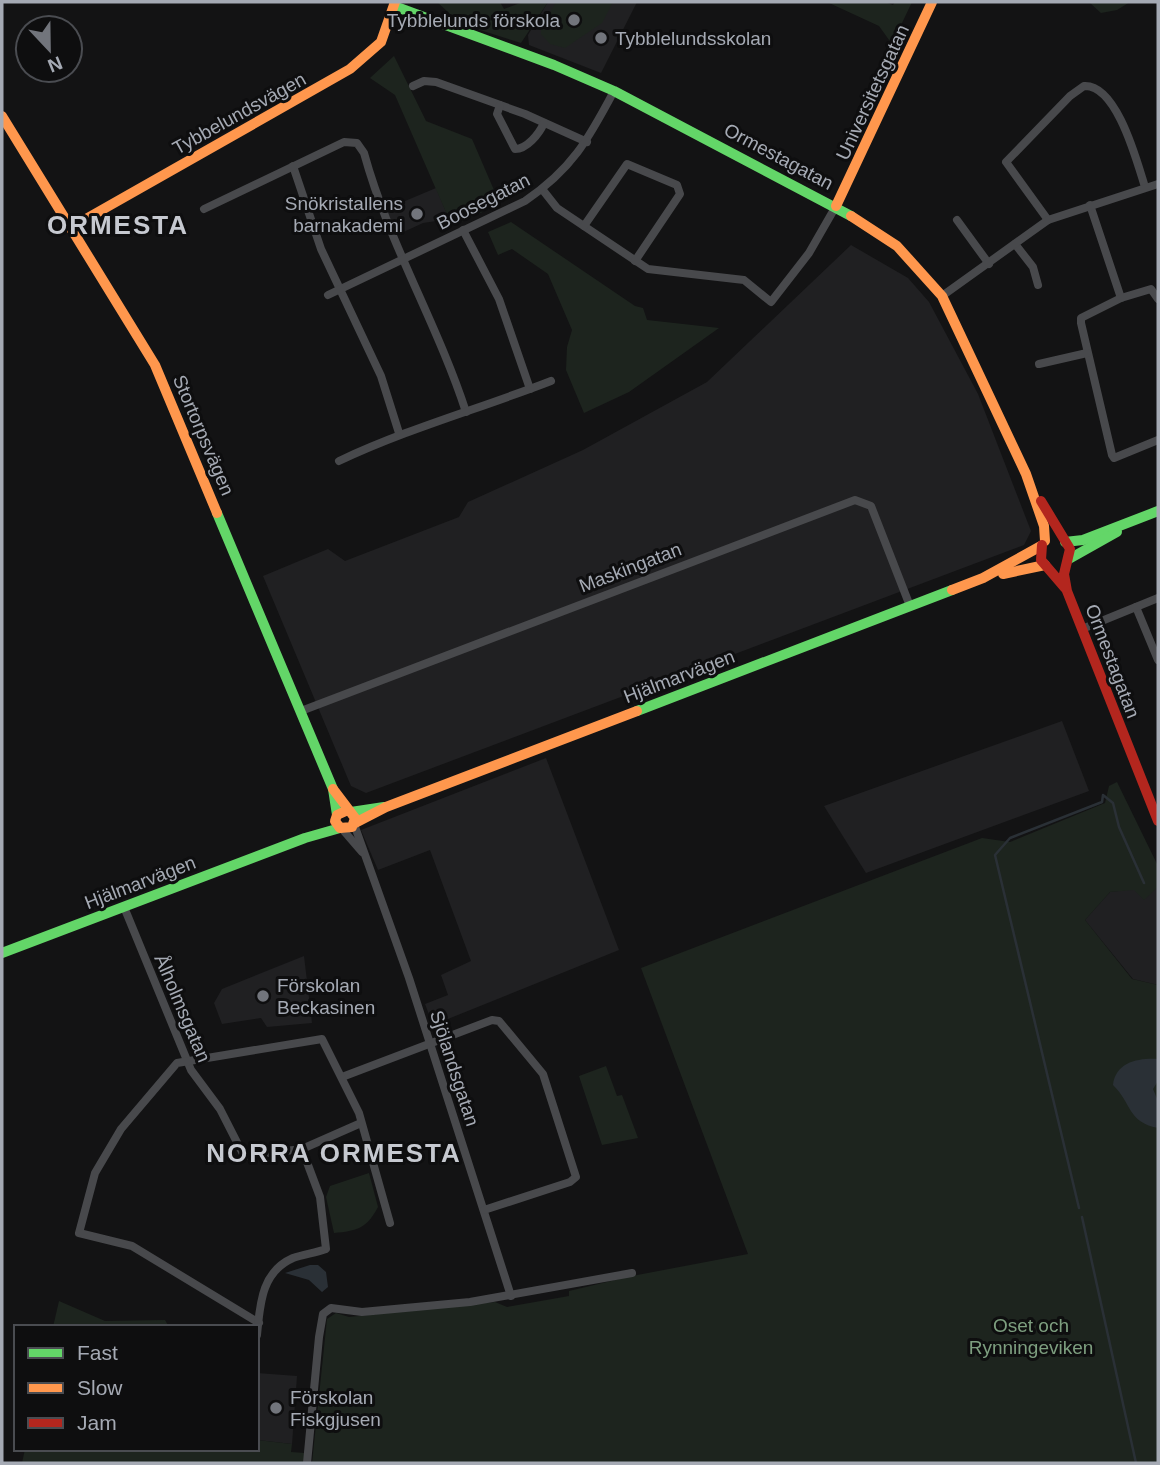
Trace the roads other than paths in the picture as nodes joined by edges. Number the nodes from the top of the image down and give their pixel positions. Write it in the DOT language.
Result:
graph roads {
  1 [pos="933,2"];
  2 [pos="395,4"];
  3 [pos="412,86"];
  4 [pos="614,91"];
  5 [pos="500,105"];
  6 [pos="2,116"];
  7 [pos="544,123"];
  8 [pos="587,142"];
  9 [pos="293,166"];
  10 [pos="1158,184"];
  11 [pos="1145,187"];
  12 [pos="542,190"];
  13 [pos="1090,205"];
  14 [pos="835,206"];
  15 [pos="204,209"];
  16 [pos="957,220"];
  17 [pos="1048,220"];
  18 [pos="584,226"];
  19 [pos="70,228"];
  20 [pos="463,230"];
  21 [pos="1015,244"];
  22 [pos="402,259"];
  23 [pos="635,261"];
  24 [pos="989,264"];
  25 [pos="1038,285"];
  26 [pos="339,289"];
  27 [pos="328,295"];
  28 [pos="942,296"];
  29 [pos="1121,298"];
  30 [pos="1158,299"];
  31 [pos="1087,353"];
  32 [pos="1039,365"];
  33 [pos="551,381"];
  34 [pos="530,389"];
  35 [pos="467,412"];
  36 [pos="399,433"];
  37 [pos="1158,440"];
  38 [pos="339,461"];
  39 [pos="1026,474"];
  40 [pos="1158,511"];
  41 [pos="1137,520"];
  42 [pos="1063,541"];
  43 [pos="1043,544"];
  44 [pos="1068,561"];
  45 [pos="1046,566"];
  46 [pos="983,578"];
  47 [pos="1067,591"];
  48 [pos="1158,598"];
  49 [pos="910,606"];
  50 [pos="1136,607"];
  51 [pos="1082,629"];
  52 [pos="1158,660"];
  53 [pos="301,711"];
  54 [pos="332,789"];
  55 [pos="352,817"];
  56 [pos="1158,821"];
  57 [pos="339,822"];
  58 [pos="362,852"];
  59 [pos="124,907"];
  60 [pos="2,953"];
  61 [pos="431,1043"];
  62 [pos="187,1060"];
  63 [pos="342,1077"];
  64 [pos="361,1124"];
  65 [pos="302,1149"];
  66 [pos="484,1210"];
  67 [pos="390,1223"];
  68 [pos="632,1273"];
  69 [pos="511,1296"];
  70 [pos="258,1323"];
  71 [pos="307,1463"];
  1 -- 14 [label="street, Universitetsgatan"];
  2 -- 4 [label="street, Ormestagatan"];
  2 -- 19 [label="street, Tybbelundsvägen"];
  3 -- 5 [label="street"];
  4 -- 8 [label="street, Boosegatan"];
  4 -- 14 [label="street, Ormestagatan"];
  5 -- 7 [label="street"];
  5 -- 7 [label="street"];
  6 -- 19 [label="street, Stortorpsvägen"];
  7 -- 8 [label="street"];
  8 -- 12 [label="street, Boosegatan"];
  9 -- 15 [label="street"];
  9 -- 22 [label="street"];
  9 -- 26 [label="street"];
  10 -- 11 [label="street"];
  11 -- 13 [label="street"];
  11 -- 17 [label="street"];
  12 -- 18 [label="street"];
  12 -- 20 [label="street, Boosegatan"];
  13 -- 17 [label="street"];
  13 -- 29 [label="street"];
  14 -- 23 [label="street, Universitetsgatan"];
  14 -- 28 [label="street, Ormestagatan"];
  16 -- 24 [label="street"];
  17 -- 21 [label="street"];
  18 -- 23 [label="street"];
  18 -- 23 [label="street"];
  19 -- 53 [label="street, Stortorpsvägen"];
  20 -- 22 [label="street, Boosegatan"];
  20 -- 34 [label="street"];
  21 -- 24 [label="street"];
  21 -- 25 [label="street"];
  22 -- 26 [label="street, Boosegatan"];
  22 -- 35 [label="street"];
  24 -- 28 [label="street"];
  26 -- 27 [label="street, Boosegatan"];
  26 -- 36 [label="street"];
  28 -- 39 [label="street, Ormestagatan"];
  29 -- 30 [label="street"];
  29 -- 31 [label="street"];
  31 -- 32 [label="street"];
  31 -- 37 [label="street"];
  33 -- 34 [label="street"];
  34 -- 35 [label="street"];
  35 -- 36 [label="street"];
  36 -- 38 [label="street"];
  39 -- 42 [label="street, Ormestagatan"];
  39 -- 43 [label="street, Ormestagatan"];
  40 -- 41 [label="street"];
  41 -- 42 [label="street"];
  41 -- 44 [label="street"];
  42 -- 43 [label="street"];
  42 -- 44 [label="street"];
  43 -- 45 [label="street"];
  43 -- 46 [label="street, Hjälmarvägen"];
  44 -- 45 [label="street"];
  44 -- 47 [label="street, Ormestagatan"];
  45 -- 46 [label="street, Hjälmarvägen"];
  45 -- 47 [label="street, Ormestagatan"];
  46 -- 49 [label="street, Hjälmarvägen"];
  47 -- 51 [label="street, Ormestagatan"];
  48 -- 50 [label="street"];
  49 -- 53 [label="street, Maskingatan"];
  49 -- 55 [label="street, Hjälmarvägen"];
  50 -- 51 [label="street"];
  50 -- 52 [label="street"];
  51 -- 56 [label="street, Ormestagatan"];
  53 -- 54 [label="street, Stortorpsvägen"];
  54 -- 55 [label="street, Stortorpsvägen"];
  54 -- 57 [label="street, Stortorpsvägen"];
  55 -- 57 [label="street"];
  55 -- 57 [label="street"];
  55 -- 58 [label="street, Sjölandsgatan"];
  57 -- 58 [label="street, Sjölandsgatan"];
  57 -- 59 [label="street, Hjälmarvägen"];
  58 -- 61 [label="street, Sjölandsgatan"];
  59 -- 60 [label="street, Hjälmarvägen"];
  59 -- 62 [label="street, Ålholmsgatan"];
  61 -- 63 [label="street"];
  61 -- 66 [label="street, Sjölandsgatan"];
  61 -- 66 [label="street"];
  62 -- 63 [label="street"];
  62 -- 65 [label="street, Ålholmsgatan"];
  62 -- 70 [label="street"];
  63 -- 64 [label="street"];
  64 -- 65 [label="street, Ålholmsgatan"];
  64 -- 67 [label="street"];
  65 -- 70 [label="street"];
  66 -- 69 [label="street, Sjölandsgatan"];
  68 -- 69 [label="street"];
  69 -- 71 [label="street"];
}
